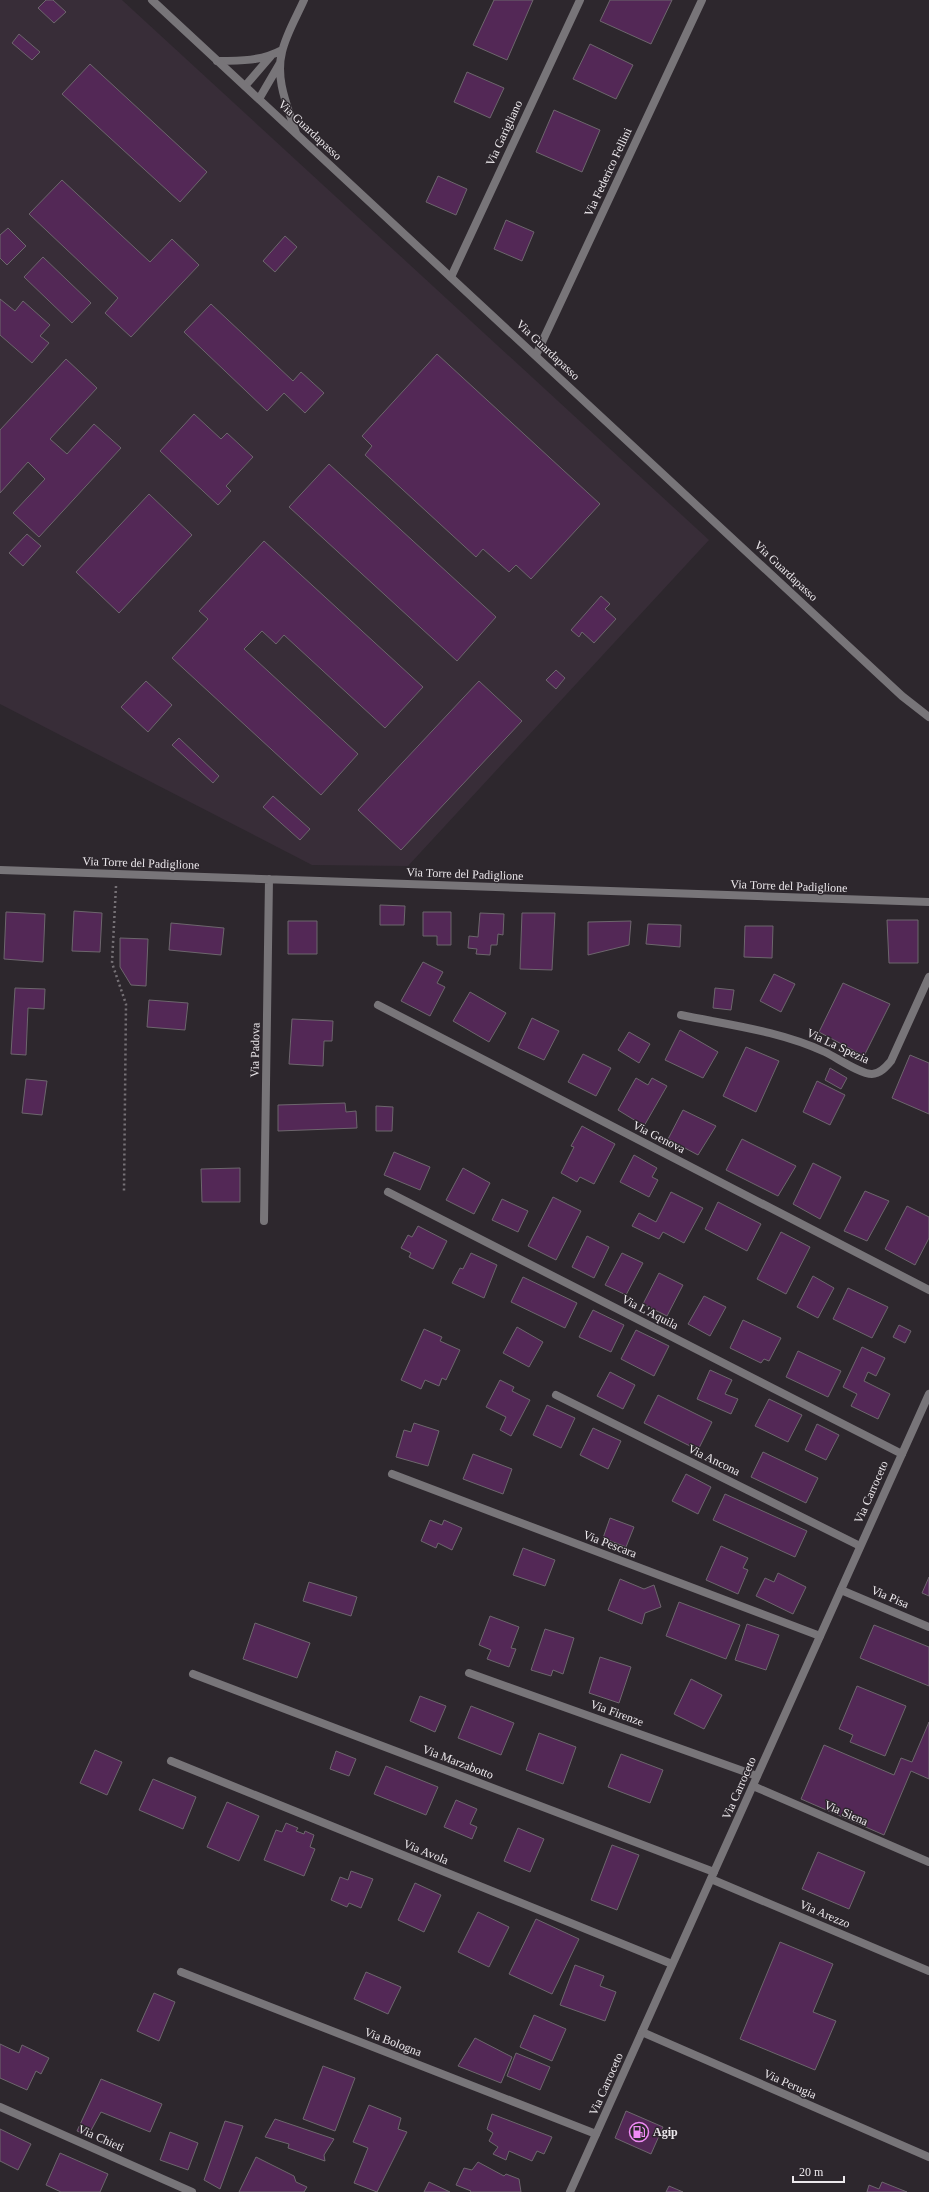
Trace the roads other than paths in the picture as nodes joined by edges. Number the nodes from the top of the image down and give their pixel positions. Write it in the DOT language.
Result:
graph roads {
  1 [pos="152,0"];
  2 [pos="304,0"];
  3 [pos="580,0"];
  4 [pos="702,0"];
  5 [pos="282,50"];
  6 [pos="271,56"];
  7 [pos="218,61"];
  8 [pos="280,63"];
  9 [pos="245,86"];
  10 [pos="259,99"];
  11 [pos="296,134"];
  12 [pos="451,277"];
  13 [pos="536,355"];
  14 [pos="929,717"];
  15 [pos="0,870"];
  16 [pos="269,879"];
  17 [pos="929,902"];
  18 [pos="929,977"];
  19 [pos="378,1005"];
  20 [pos="681,1015"];
  21 [pos="388,1192"];
  22 [pos="264,1220"];
  23 [pos="929,1290"];
  24 [pos="929,1394"];
  25 [pos="556,1395"];
  26 [pos="926,1407"];
  27 [pos="902,1454"];
  28 [pos="392,1474"];
  29 [pos="860,1546"];
  30 [pos="841,1590"];
  31 [pos="929,1627"];
  32 [pos="820,1636"];
  33 [pos="469,1673"];
  34 [pos="193,1674"];
  35 [pos="171,1761"];
  36 [pos="757,1776"];
  37 [pos="753,1786"];
  38 [pos="929,1862"];
  39 [pos="712,1876"];
  40 [pos="672,1964"];
  41 [pos="181,1972"];
  42 [pos="929,1972"];
  43 [pos="642,2032"];
  44 [pos="0,2107"];
  45 [pos="596,2134"];
  46 [pos="929,2157"];
  47 [pos="192,2192"];
  48 [pos="570,2192"];
  1 -- 7 [label="street, Via Guardapasso"];
  2 -- 5 [label="street"];
  3 -- 12 [label="street, Via Garigliano"];
  4 -- 13 [label="street, Via Federico Fellini"];
  5 -- 6 [label="street"];
  5 -- 8 [label="street"];
  6 -- 7 [label="street"];
  6 -- 9 [label="street"];
  7 -- 9 [label="street, Via Guardapasso"];
  8 -- 10 [label="street"];
  8 -- 11 [label="street"];
  9 -- 10 [label="street, Via Guardapasso"];
  10 -- 11 [label="street, Via Guardapasso"];
  11 -- 12 [label="street, Via Guardapasso"];
  12 -- 13 [label="street, Via Guardapasso"];
  13 -- 14 [label="street, Via Guardapasso"];
  15 -- 16 [label="street, Via Torre del Padiglione"];
  16 -- 17 [label="street, Via Torre del Padiglione"];
  16 -- 22 [label="street, Via Padova"];
  18 -- 20 [label="street, Via La Spezia"];
  19 -- 23 [label="street, Via Genova"];
  21 -- 27 [label="street, Via L'Aquila"];
  24 -- 26 [label="street, Via Carroceto"];
  25 -- 29 [label="street, Via Ancona"];
  26 -- 27 [label="street, Via Carroceto"];
  27 -- 29 [label="street, Via Carroceto"];
  28 -- 32 [label="street, Via Pescara"];
  29 -- 30 [label="street, Via Carroceto"];
  30 -- 31 [label="street, Via Pisa"];
  30 -- 32 [label="street, Via Carroceto"];
  32 -- 36 [label="street, Via Carroceto"];
  33 -- 36 [label="street, Via Firenze"];
  34 -- 39 [label="street, Via Marzabotto"];
  35 -- 40 [label="street, Via Avola"];
  36 -- 37 [label="street, Via Carroceto"];
  37 -- 38 [label="street, Via Siena"];
  37 -- 39 [label="street, Via Carroceto"];
  39 -- 40 [label="street, Via Carroceto"];
  39 -- 42 [label="street, Via Arezzo"];
  40 -- 43 [label="street, Via Carroceto"];
  41 -- 45 [label="street, Via Bologna"];
  43 -- 45 [label="street, Via Carroceto"];
  43 -- 46 [label="street, Via Perugia"];
  44 -- 47 [label="street, Via Chieti"];
  45 -- 48 [label="street, Via Carroceto"];
}
